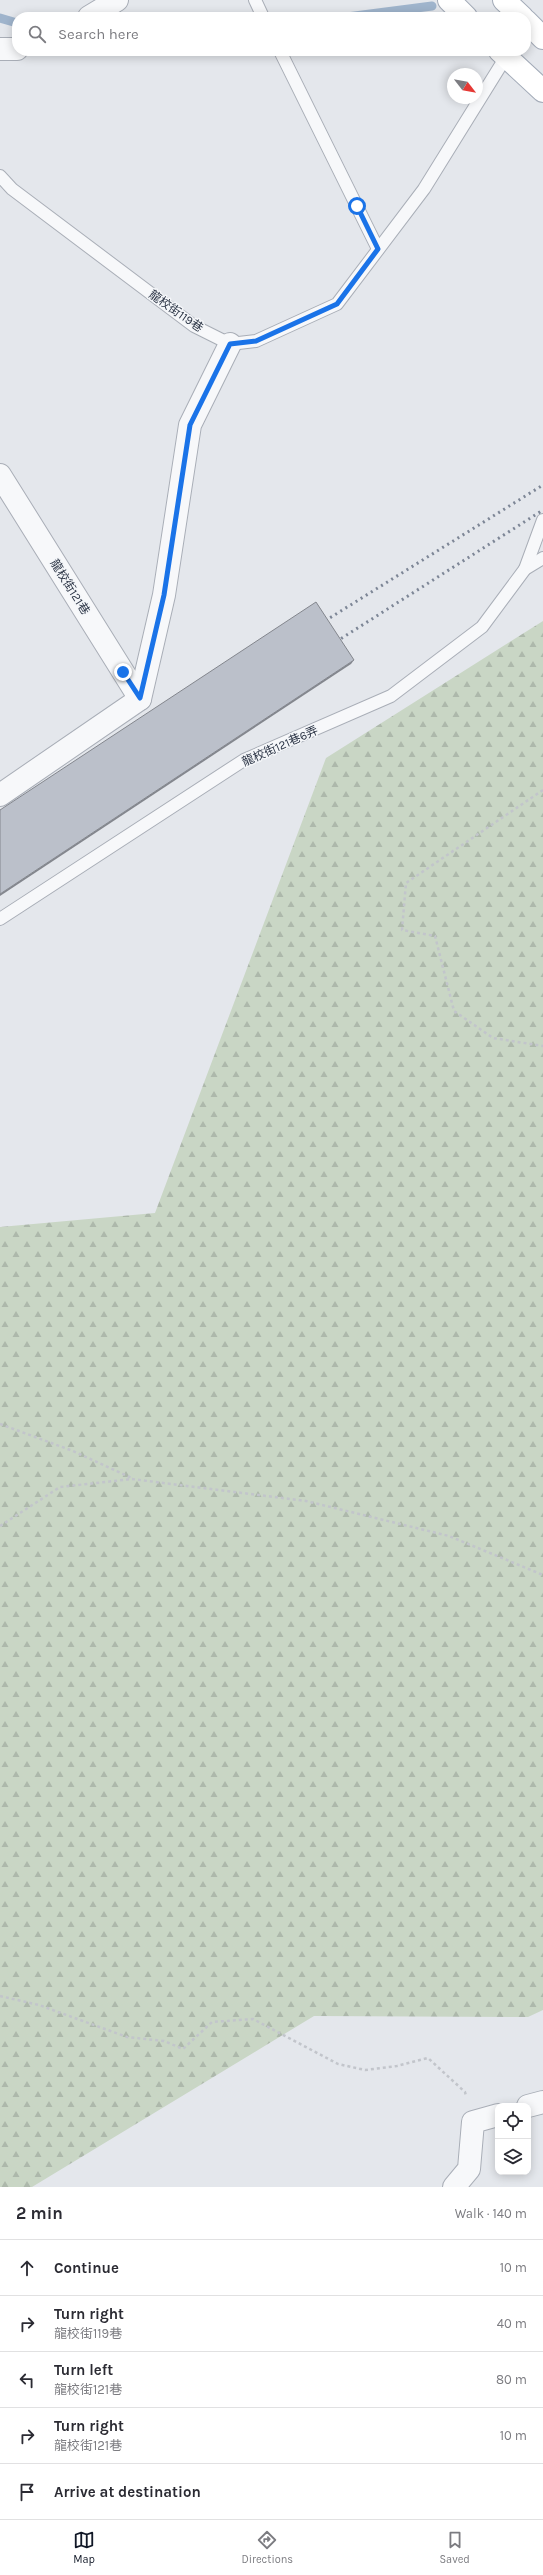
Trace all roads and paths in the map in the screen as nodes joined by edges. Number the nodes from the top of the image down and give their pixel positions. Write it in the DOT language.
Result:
graph roads {
  1 [pos="117,0"];
  2 [pos="254,0"];
  3 [pos="448,0"];
  4 [pos="504,0"];
  5 [pos="97,12"];
  6 [pos="260,12"];
  7 [pos="461,12"];
  8 [pos="515,12"];
  9 [pos="0,49"];
  10 [pos="12,49"];
  11 [pos="282,56"];
  12 [pos="503,56"];
  13 [pos="508,56"];
  14 [pos="543,91"];
  15 [pos="0,176"];
  16 [pos="378,249"];
  17 [pos="230,344"];
  18 [pos="0,475"];
  19 [pos="543,520"];
  20 [pos="543,558"];
  21 [pos="525,569"];
  22 [pos="140,698"];
  23 [pos="543,790"];
  24 [pos="0,795"];
  25 [pos="0,919"];
  26 [pos="543,1046"];
  27 [pos="0,1424"];
  28 [pos="132,1479"];
  29 [pos="0,1526"];
  30 [pos="543,1575"];
  31 [pos="0,1996"];
  32 [pos="543,2102"];
  33 [pos="531,2105"];
  34 [pos="495,2116"];
  35 [pos="473,2122"];
  36 [pos="454,2187"];
  1 -- 5 [label="street"];
  2 -- 6 [label="lane"];
  3 -- 7 [label="main road"];
  4 -- 8 [label="main road"];
  9 -- 10 [label="street"];
  11 -- 16 [label="lane"];
  12 -- 16 [label="lane"];
  13 -- 14 [label="main road"];
  15 -- 17 [label="lane, 龍校街119巷"];
  16 -- 17 [label="lane"];
  17 -- 22 [label="street"];
  18 -- 22 [label="street, 龍校街121巷"];
  19 -- 21 [label="lane"];
  20 -- 21 [label="lane, 龍校街121巷6弄"];
  21 -- 25 [label="lane, 龍校街121巷6弄"];
  22 -- 24 [label="street"];
  23 -- 26 [label="path"];
  27 -- 28 [label="path"];
  28 -- 29 [label="path"];
  28 -- 30 [label="path"];
  31 -- 35 [label="path"];
  32 -- 33 [label="street"];
  34 -- 35 [label="street"];
  35 -- 36 [label="street"];
}
